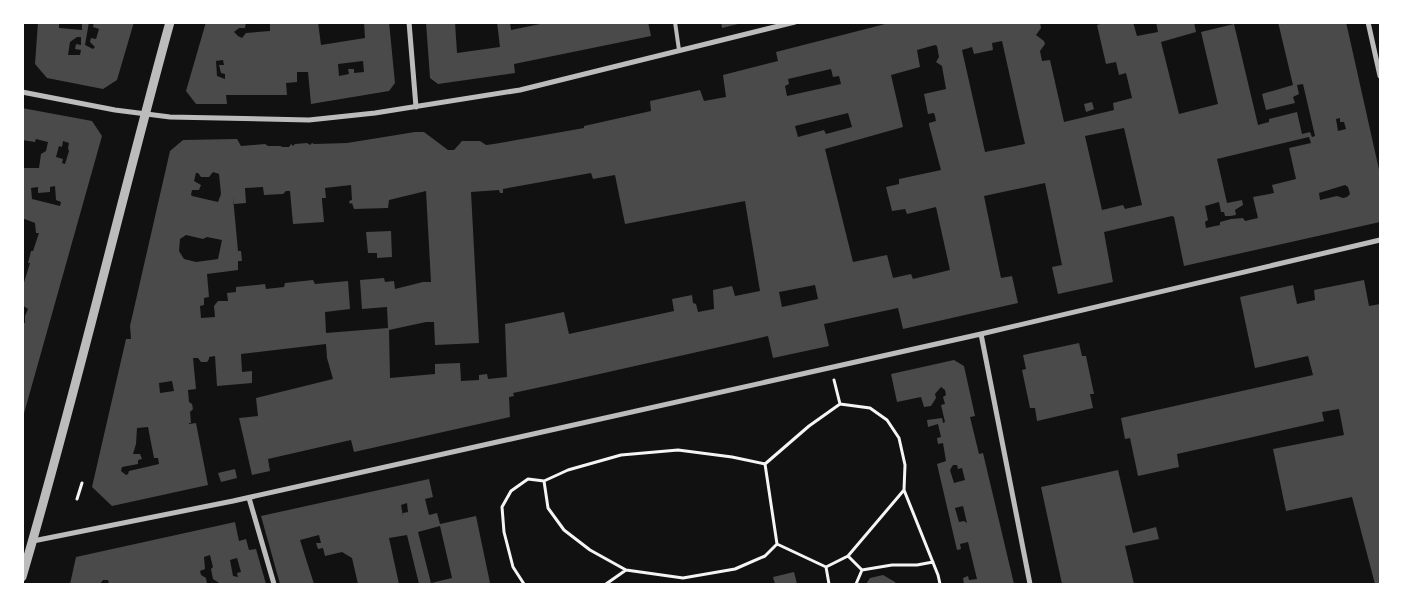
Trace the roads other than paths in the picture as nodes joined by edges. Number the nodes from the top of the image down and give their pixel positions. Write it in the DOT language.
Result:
graph roads {
  1 [pos="170,22"];
  2 [pos="409,22"];
  3 [pos="675,22"];
  4 [pos="794,22"];
  5 [pos="1368,22"];
  6 [pos="679,50"];
  7 [pos="1380,76"];
  8 [pos="22,92"];
  9 [pos="416,107"];
  10 [pos="144,114"];
  11 [pos="1380,240"];
  12 [pos="981,334"];
  13 [pos="249,498"];
  14 [pos="33,541"];
  15 [pos="22,579"];
  16 [pos="24,584"];
  17 [pos="274,584"];
  18 [pos="1030,584"];
  1 -- 10 [label="street"];
  2 -- 9 [label="street"];
  3 -- 6 [label="lane"];
  4 -- 6 [label="street"];
  5 -- 7 [label="street"];
  6 -- 9 [label="street"];
  8 -- 10 [label="street"];
  9 -- 10 [label="street"];
  10 -- 14 [label="street"];
  11 -- 12 [label="street"];
  12 -- 13 [label="street"];
  12 -- 18 [label="street"];
  13 -- 14 [label="street"];
  13 -- 17 [label="street"];
  14 -- 15 [label="street"];
  15 -- 16 [label="street"];
}
